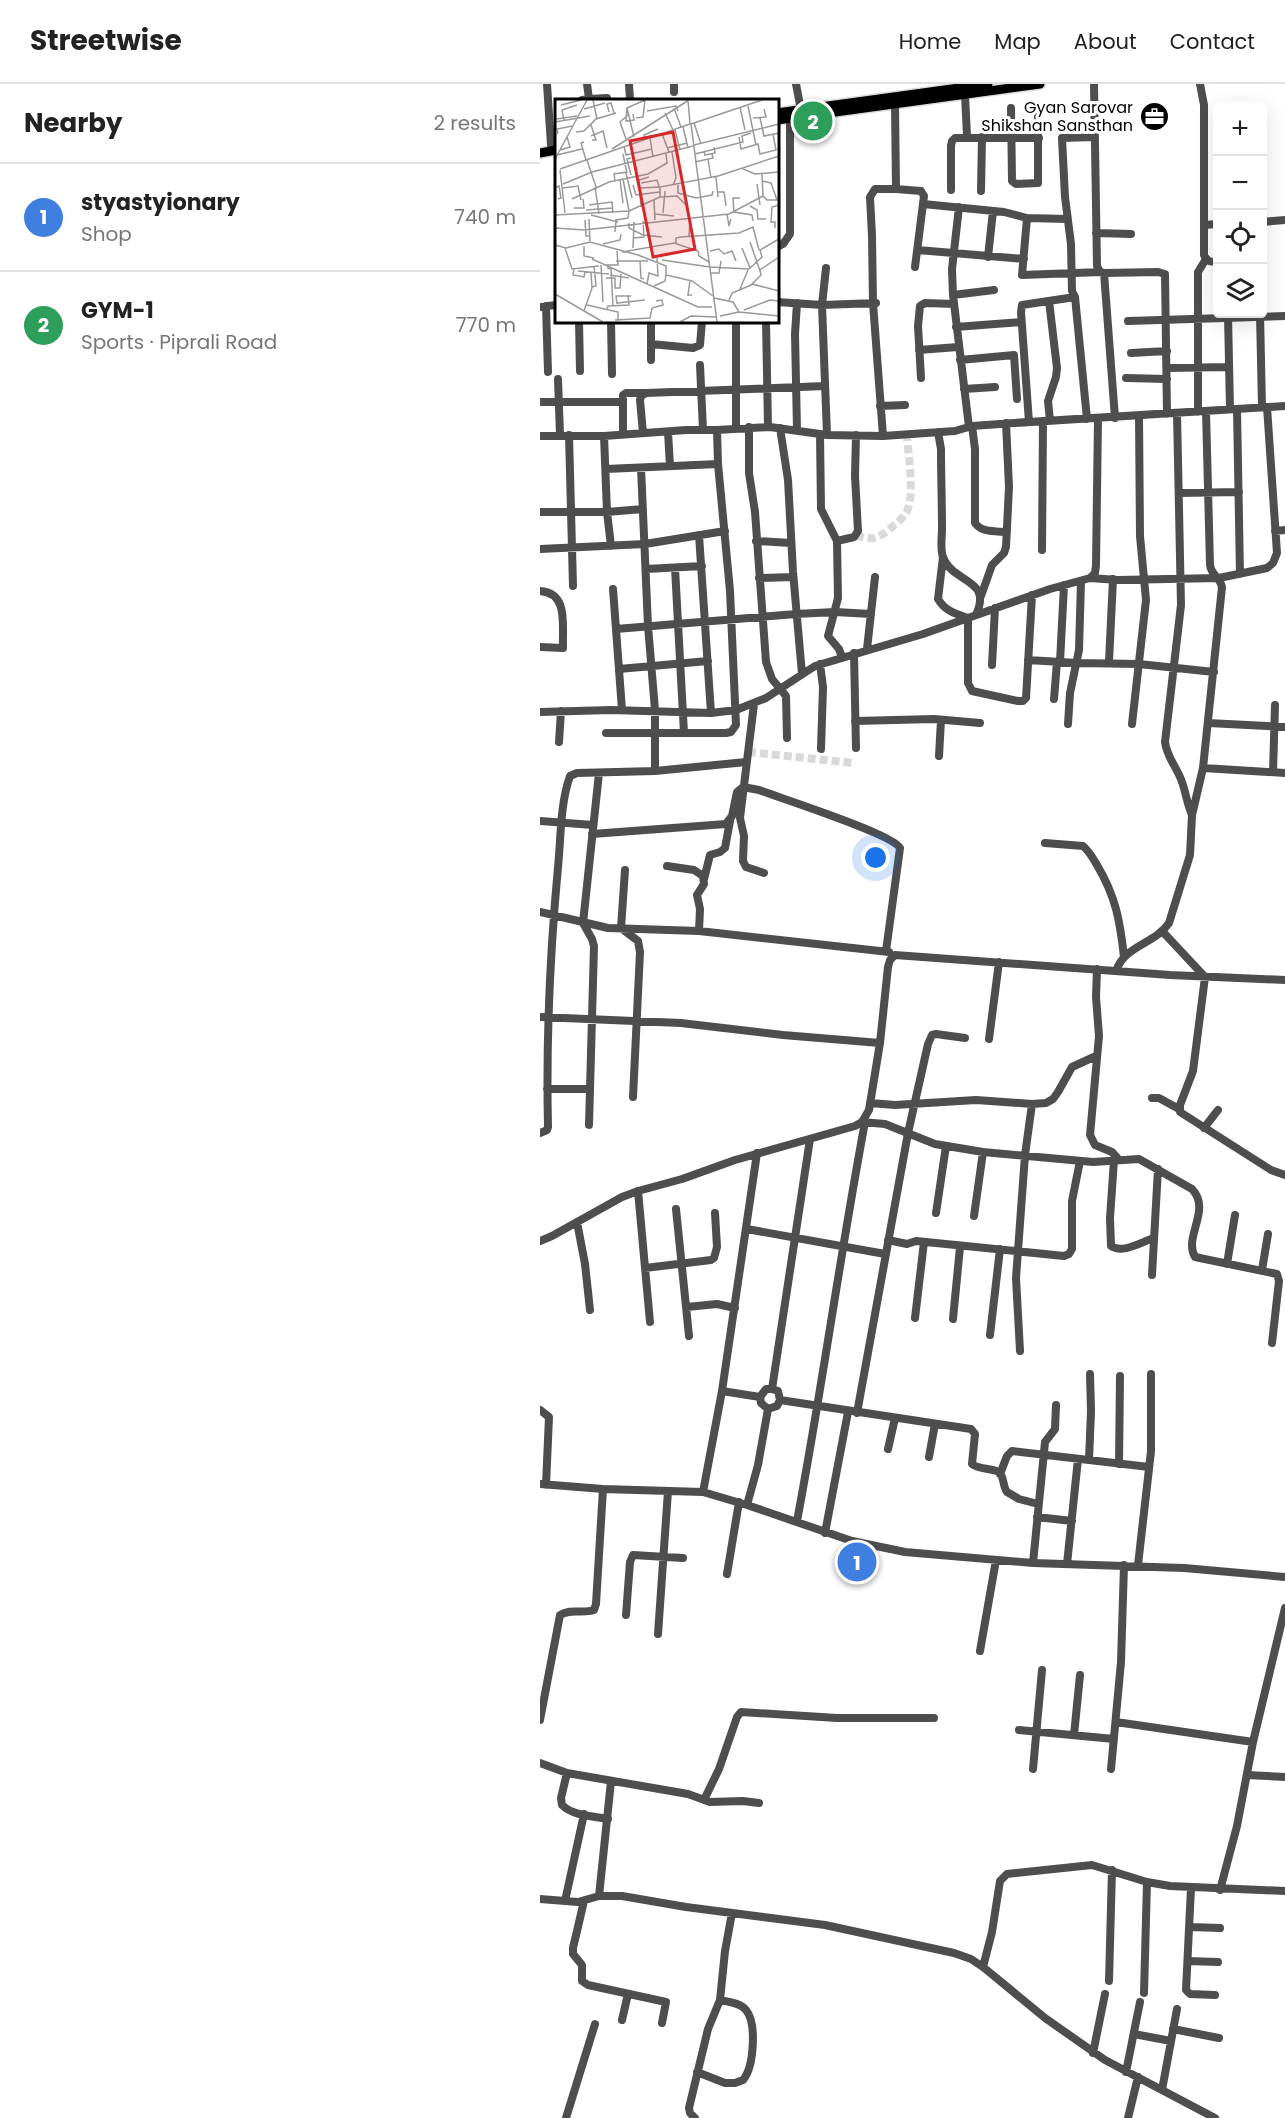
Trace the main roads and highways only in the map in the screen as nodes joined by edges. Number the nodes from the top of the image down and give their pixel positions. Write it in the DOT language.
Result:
graph roads {
  1 [pos="988,84"];
  2 [pos="1040,84"];
  3 [pos="961,89"];
  4 [pos="778,113"];
  5 [pos="778,120"];
  6 [pos="540,147"];
  7 [pos="555,147"];
  8 [pos="540,153"];
  1 -- 3 [label="main road"];
  2 -- 3 [label="main road"];
  3 -- 4 [label="main road"];
  3 -- 5 [label="main road"];
  6 -- 7 [label="main road"];
  7 -- 8 [label="main road"];
}
